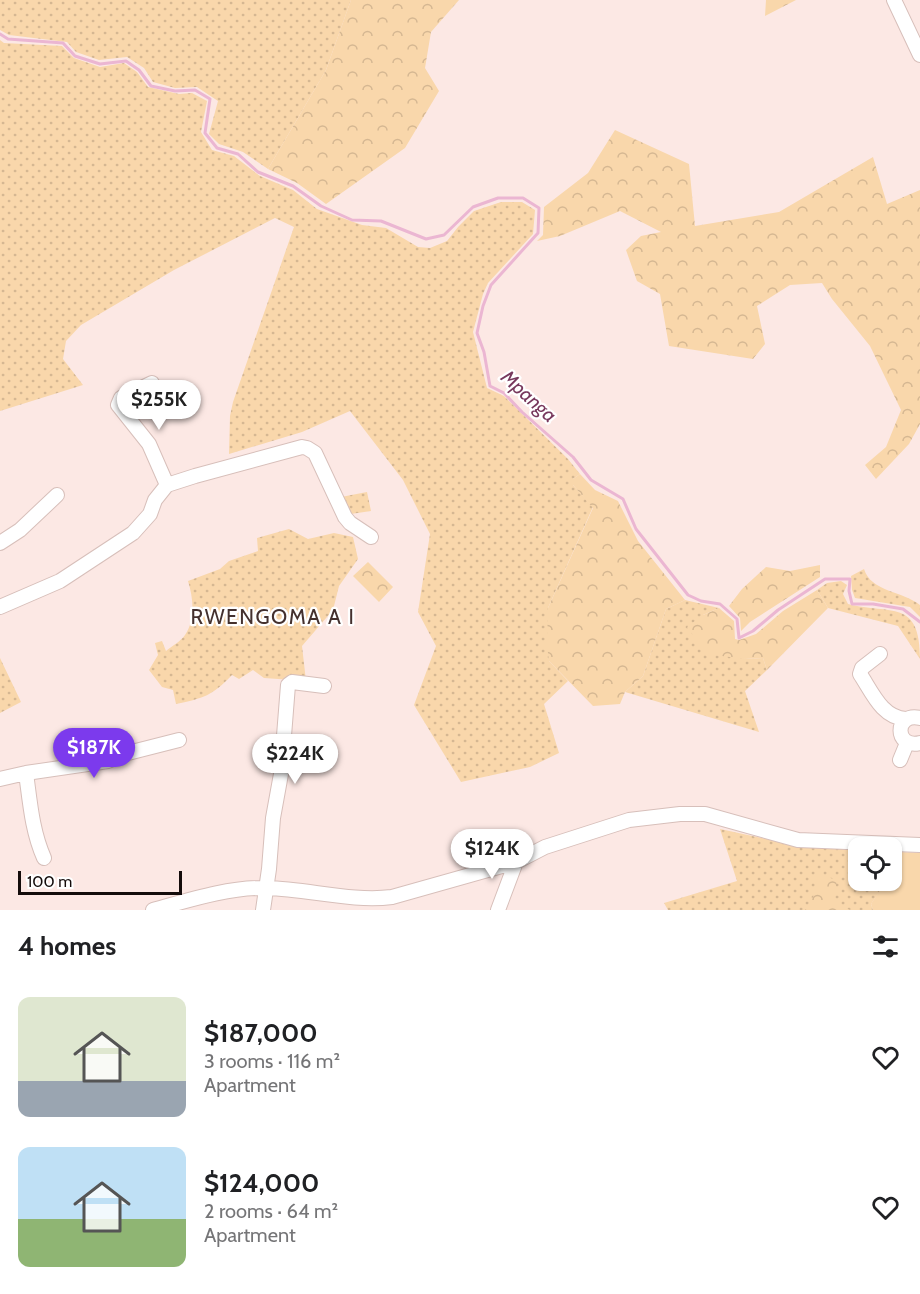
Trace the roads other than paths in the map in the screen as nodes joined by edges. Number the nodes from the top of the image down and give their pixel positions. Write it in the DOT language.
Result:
graph roads {
  1 [pos="894,0"];
  2 [pos="920,55"];
  3 [pos="152,383"];
  4 [pos="167,485"];
  5 [pos="57,495"];
  6 [pos="371,537"];
  7 [pos="0,543"];
  8 [pos="0,607"];
  9 [pos="880,654"];
  10 [pos="324,686"];
  11 [pos="913,718"];
  12 [pos="179,740"];
  13 [pos="914,743"];
  14 [pos="900,760"];
  15 [pos="26,773"];
  16 [pos="0,779"];
  17 [pos="920,845"];
  18 [pos="44,858"];
  19 [pos="516,862"];
  20 [pos="266,888"];
  21 [pos="153,910"];
  22 [pos="264,910"];
  23 [pos="498,910"];
  1 -- 2 [label="street"];
  3 -- 4 [label="street"];
  4 -- 6 [label="street"];
  4 -- 8 [label="street"];
  5 -- 7 [label="street"];
  9 -- 11 [label="street"];
  10 -- 20 [label="street"];
  11 -- 13 [label="street"];
  12 -- 15 [label="street"];
  13 -- 14 [label="street"];
  15 -- 16 [label="street"];
  15 -- 18 [label="street"];
  17 -- 19 [label="street"];
  19 -- 20 [label="street"];
  19 -- 23 [label="street"];
  20 -- 21 [label="street"];
  20 -- 22 [label="street"];
}
